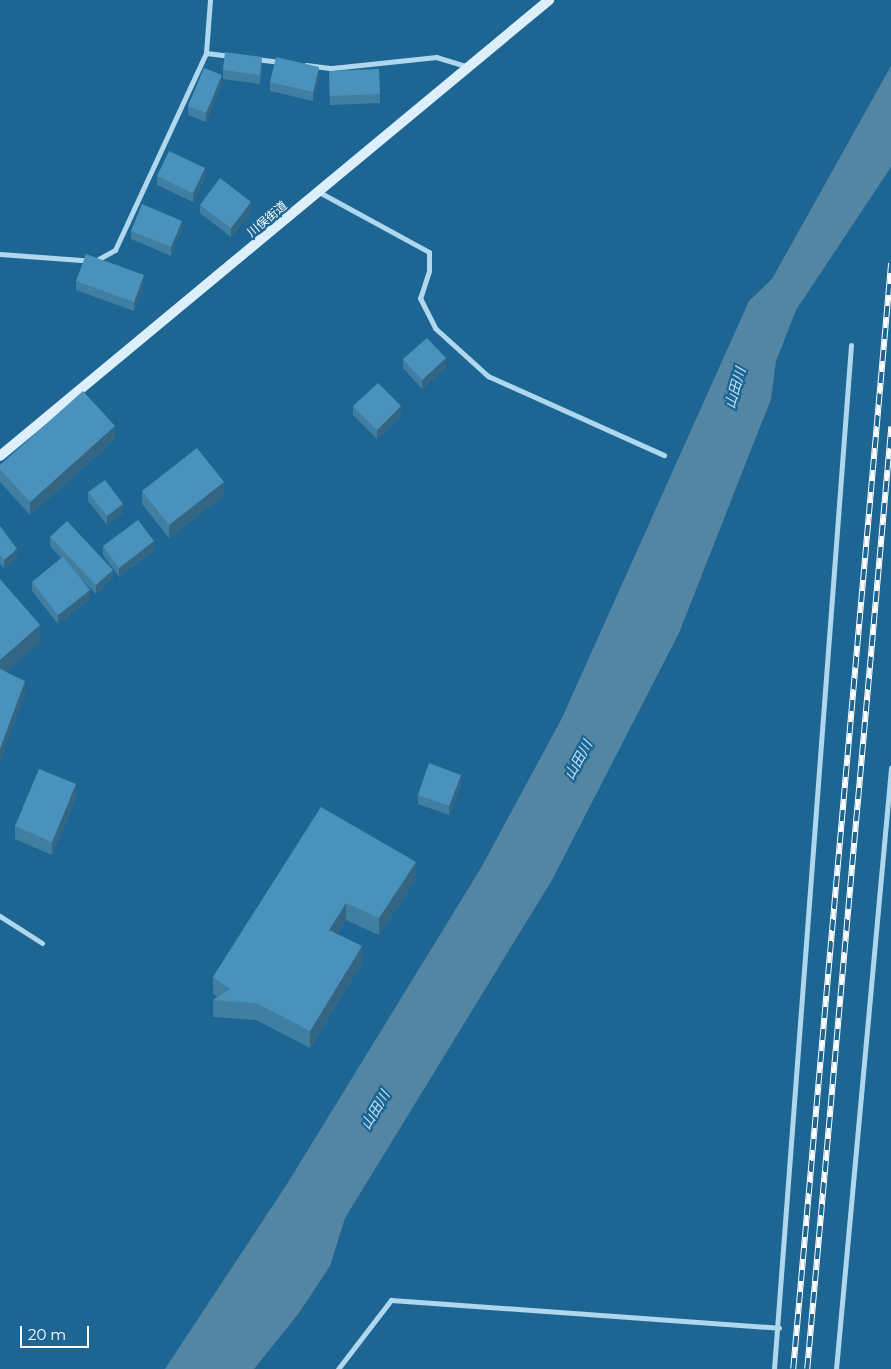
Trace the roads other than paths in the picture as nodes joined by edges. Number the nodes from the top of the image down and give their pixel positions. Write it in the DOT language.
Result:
graph roads {
  1 [pos="210,0"];
  2 [pos="549,0"];
  3 [pos="206,53"];
  4 [pos="235,57"];
  5 [pos="245,58"];
  6 [pos="469,68"];
  7 [pos="319,192"];
  8 [pos="0,254"];
  9 [pos="851,345"];
  10 [pos="664,455"];
  11 [pos="0,456"];
  12 [pos="891,768"];
  13 [pos="889,817"];
  14 [pos="0,916"];
  15 [pos="42,943"];
  16 [pos="778,1328"];
  17 [pos="338,1369"];
  18 [pos="774,1369"];
  19 [pos="836,1369"];
  1 -- 3 [label="street"];
  2 -- 6 [label="main road, 川俣街道"];
  3 -- 4 [label="street"];
  3 -- 8 [label="street"];
  5 -- 6 [label="street"];
  6 -- 7 [label="main road, 川俣街道"];
  7 -- 10 [label="street"];
  7 -- 11 [label="main road, 川俣街道"];
  9 -- 16 [label="street"];
  12 -- 13 [label="street"];
  13 -- 19 [label="street"];
  14 -- 15 [label="street"];
  16 -- 17 [label="street"];
  16 -- 18 [label="street"];
}
